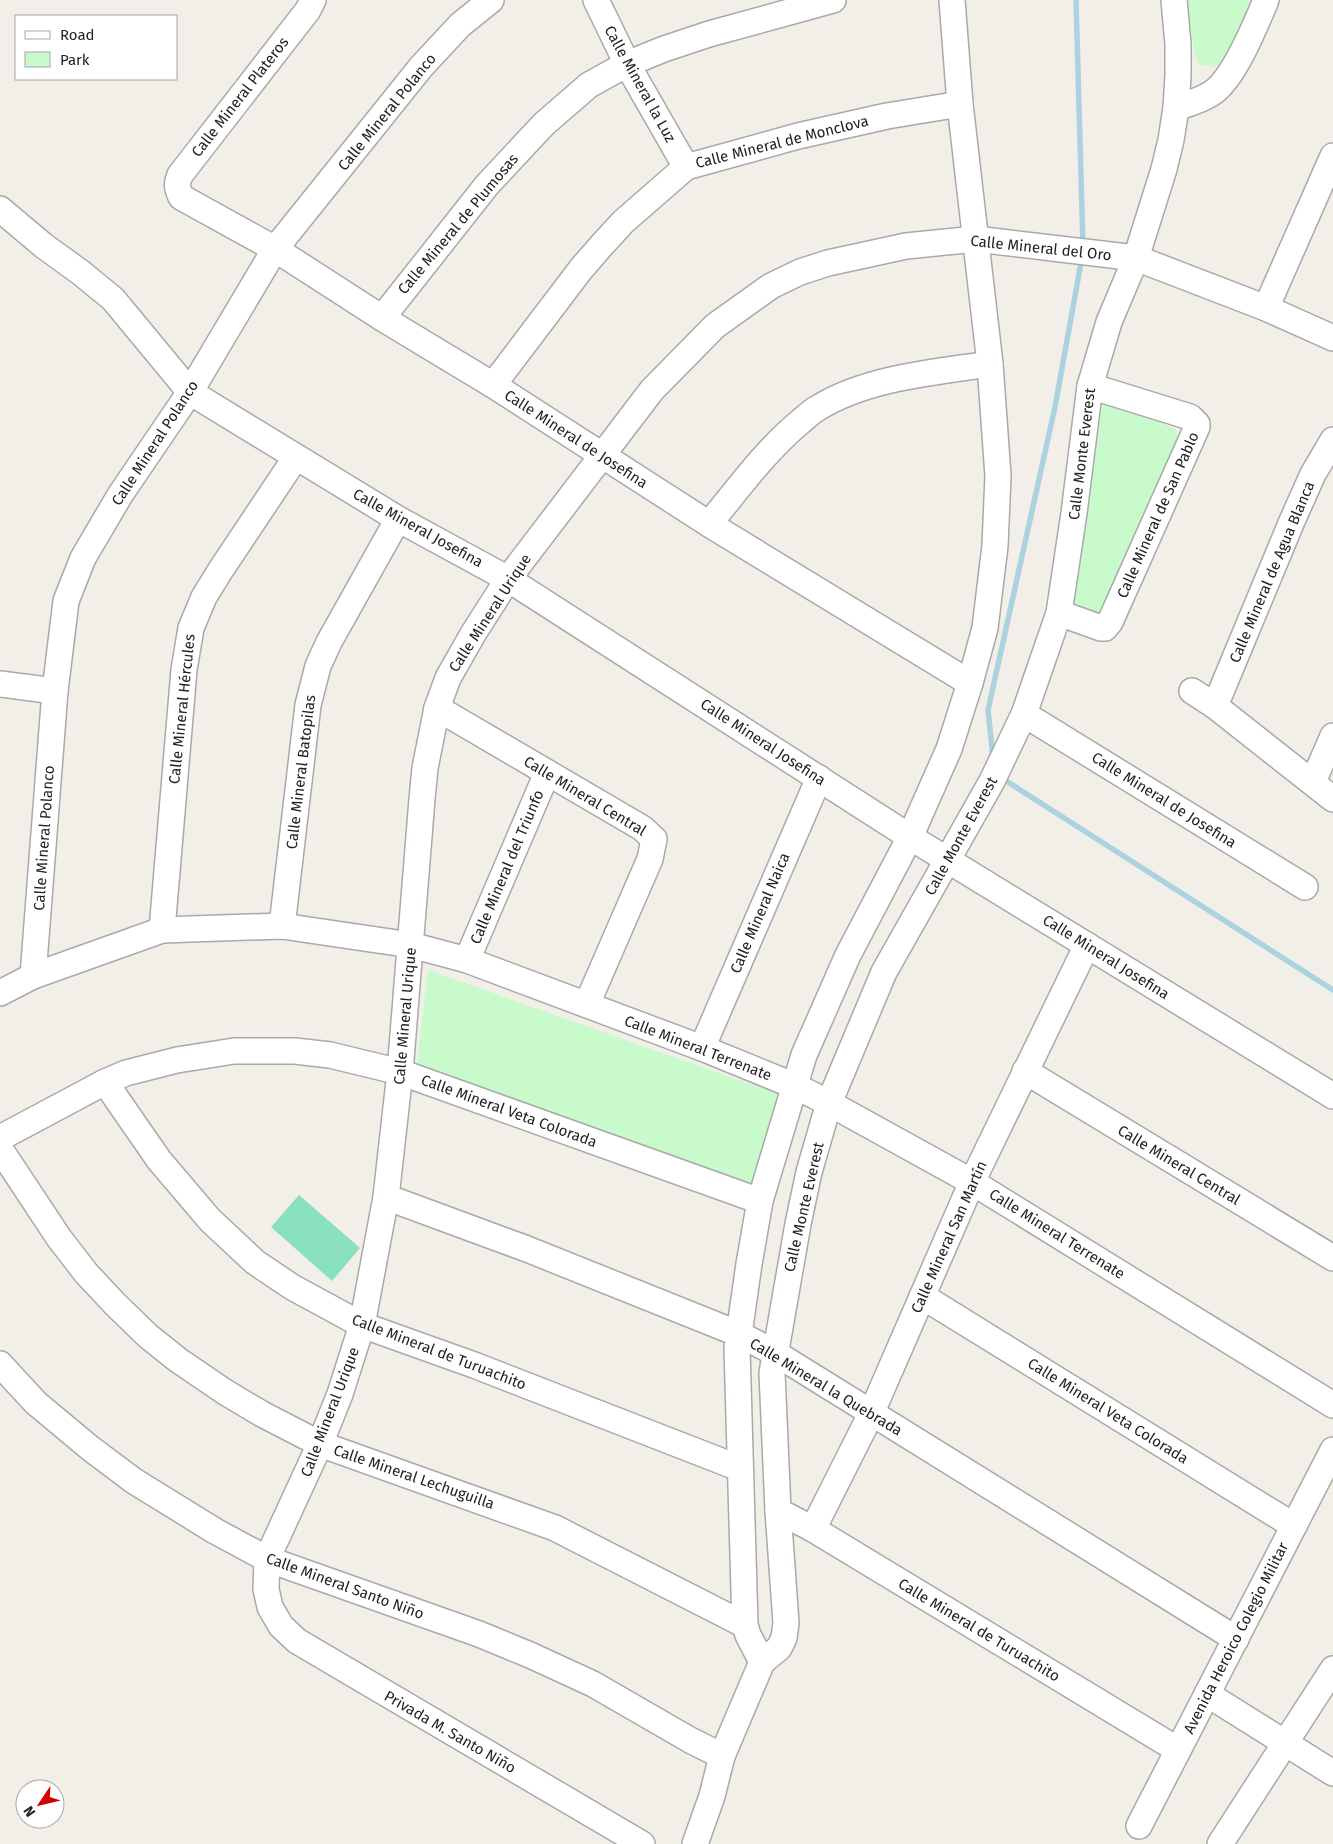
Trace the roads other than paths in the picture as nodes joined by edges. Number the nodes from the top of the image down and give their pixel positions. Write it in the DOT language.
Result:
graph roads {
  1 [pos="313,0"];
  2 [pos="457,0"];
  3 [pos="491,0"];
  4 [pos="596,0"];
  5 [pos="833,0"];
  6 [pos="952,0"];
  7 [pos="1174,0"];
  8 [pos="1266,0"];
  9 [pos="460,25"];
  10 [pos="627,64"];
  11 [pos="960,104"];
  12 [pos="1176,108"];
  13 [pos="1333,156"];
  14 [pos="686,167"];
  15 [pos="181,197"];
  16 [pos="0,208"];
  17 [pos="976,239"];
  18 [pos="275,249"];
  19 [pos="1136,258"];
  20 [pos="1266,308"];
  21 [pos="382,318"];
  22 [pos="1333,338"];
  23 [pos="990,364"];
  24 [pos="494,385"];
  25 [pos="1090,386"];
  26 [pos="190,392"];
  27 [pos="1333,440"];
  28 [pos="602,456"];
  29 [pos="296,457"];
  30 [pos="1323,479"];
  31 [pos="398,519"];
  32 [pos="710,524"];
  33 [pos="508,579"];
  34 [pos="1059,613"];
  35 [pos="970,683"];
  36 [pos="0,684"];
  37 [pos="55,690"];
  38 [pos="1192,691"];
  39 [pos="1215,706"];
  40 [pos="437,708"];
  41 [pos="1024,714"];
  42 [pos="1333,736"];
  43 [pos="547,773"];
  44 [pos="819,778"];
  45 [pos="1313,782"];
  46 [pos="1333,799"];
  47 [pos="910,837"];
  48 [pos="948,859"];
  49 [pos="1305,886"];
  50 [pos="282,926"];
  51 [pos="162,930"];
  52 [pos="411,945"];
  53 [pos="1087,945"];
  54 [pos="467,960"];
  55 [pos="33,976"];
  56 [pos="0,993"];
  57 [pos="586,1004"];
  58 [pos="702,1048"];
  59 [pos="1025,1071"];
  60 [pos="400,1072"];
  61 [pos="105,1082"];
  62 [pos="795,1086"];
  63 [pos="1333,1096"];
  64 [pos="829,1102"];
  65 [pos="0,1138"];
  66 [pos="0,1149"];
  67 [pos="972,1182"];
  68 [pos="386,1197"];
  69 [pos="760,1201"];
  70 [pos="1333,1258"];
  71 [pos="922,1296"];
  72 [pos="362,1325"];
  73 [pos="739,1334"];
  74 [pos="776,1354"];
  75 [pos="0,1364"];
  76 [pos="1333,1405"];
  77 [pos="871,1414"];
  78 [pos="320,1444"];
  79 [pos="1333,1450"];
  80 [pos="739,1468"];
  81 [pos="778,1511"];
  82 [pos="1294,1526"];
  83 [pos="813,1530"];
  84 [pos="267,1559"];
  85 [pos="270,1607"];
  86 [pos="745,1625"];
  87 [pos="1236,1639"];
  88 [pos="762,1662"];
  89 [pos="1333,1670"];
  90 [pos="1207,1694"];
  91 [pos="1285,1742"];
  92 [pos="1178,1750"];
  93 [pos="722,1756"];
  94 [pos="1333,1773"];
  95 [pos="1139,1826"];
  96 [pos="642,1844"];
  97 [pos="695,1844"];
  98 [pos="1220,1844"];
  1 -- 15 [label="street, Calle Mineral Plateros"];
  2 -- 9 [label="street"];
  3 -- 9 [label="street, Calle Mineral Polanco"];
  4 -- 10 [label="street, Calle Mineral la Luz"];
  5 -- 10 [label="street, Calle Mineral de Plumosas"];
  6 -- 11 [label="street"];
  7 -- 12 [label="street, Calle Monte Everest"];
  8 -- 12 [label="street"];
  9 -- 18 [label="street, Calle Mineral Polanco"];
  10 -- 14 [label="street, Calle Mineral la Luz"];
  10 -- 21 [label="street, Calle Mineral de Plumosas"];
  11 -- 14 [label="street, Calle Mineral de Monclova"];
  11 -- 17 [label="street"];
  12 -- 19 [label="street, Calle Monte Everest"];
  13 -- 20 [label="street"];
  14 -- 24 [label="street, Calle Mineral de Monclova"];
  15 -- 18 [label="street, Calle Mineral de Josefina"];
  16 -- 26 [label="street, Calle Mineral Josefina"];
  17 -- 19 [label="street, Calle Mineral del Oro"];
  17 -- 23 [label="street"];
  17 -- 28 [label="street, Calle Mineral del Oro"];
  18 -- 21 [label="street, Calle Mineral de Josefina"];
  18 -- 26 [label="street, Calle Mineral Polanco"];
  19 -- 20 [label="street, Calle Mineral del Oro"];
  19 -- 25 [label="street, Calle Monte Everest"];
  20 -- 22 [label="street, Calle Mineral del Oro"];
  21 -- 24 [label="street, Calle Mineral de Josefina"];
  23 -- 32 [label="street"];
  23 -- 35 [label="street"];
  24 -- 28 [label="street, Calle Mineral de Josefina"];
  25 -- 34 [label="street, Calle Monte Everest"];
  25 -- 34 [label="street, Calle Mineral de San Pablo"];
  26 -- 29 [label="street, Calle Mineral Josefina"];
  26 -- 37 [label="street, Calle Mineral Polanco"];
  27 -- 30 [label="street, Calle Mineral de Agua Blanca"];
  28 -- 32 [label="street, Calle Mineral de Josefina"];
  28 -- 33 [label="street, Calle Mineral Urique"];
  29 -- 31 [label="street, Calle Mineral Josefina"];
  29 -- 51 [label="street, Calle Mineral Hércules"];
  30 -- 39 [label="street, Calle Mineral de Agua Blanca"];
  31 -- 33 [label="street, Calle Mineral Josefina"];
  31 -- 50 [label="street, Calle Mineral Batopilas"];
  32 -- 35 [label="street, Calle Mineral de Josefina"];
  33 -- 40 [label="street, Calle Mineral Urique"];
  33 -- 44 [label="street, Calle Mineral Josefina"];
  34 -- 41 [label="street, Calle Monte Everest"];
  35 -- 47 [label="street"];
  36 -- 37 [label="street"];
  37 -- 55 [label="street, Calle Mineral Polanco"];
  38 -- 39 [label="street"];
  39 -- 45 [label="street"];
  40 -- 43 [label="street, Calle Mineral Central"];
  40 -- 52 [label="street, Calle Mineral Urique"];
  41 -- 48 [label="street, Calle Monte Everest"];
  41 -- 49 [label="street, Calle Mineral de Josefina"];
  42 -- 45 [label="street"];
  43 -- 54 [label="street, Calle Mineral del Triunfo"];
  43 -- 57 [label="street, Calle Mineral Central"];
  44 -- 47 [label="street, Calle Mineral Josefina"];
  44 -- 58 [label="street, Calle Mineral Naica"];
  45 -- 46 [label="street"];
  47 -- 48 [label="street, Calle Mineral Josefina"];
  47 -- 62 [label="street"];
  48 -- 53 [label="street, Calle Mineral Josefina"];
  48 -- 64 [label="street, Calle Monte Everest"];
  50 -- 51 [label="street, Calle Mineral Terrenate"];
  50 -- 52 [label="street, Calle Mineral Terrenate"];
  51 -- 55 [label="street, Calle Mineral Terrenate"];
  52 -- 54 [label="street, Calle Mineral Terrenate"];
  52 -- 60 [label="street, Calle Mineral Urique"];
  53 -- 59 [label="street, Calle Mineral San Martín"];
  53 -- 63 [label="street, Calle Mineral Josefina"];
  54 -- 57 [label="street, Calle Mineral Terrenate"];
  55 -- 56 [label="street, Calle Mineral Terrenate"];
  57 -- 58 [label="street, Calle Mineral Terrenate"];
  58 -- 62 [label="street, Calle Mineral Terrenate"];
  59 -- 67 [label="street, Calle Mineral San Martín"];
  59 -- 70 [label="street, Calle Mineral Central"];
  60 -- 61 [label="street, Calle Mineral Veta Colorada"];
  60 -- 68 [label="street, Calle Mineral Urique"];
  60 -- 69 [label="street, Calle Mineral Veta Colorada"];
  61 -- 65 [label="street, Calle Mineral Veta Colorada"];
  61 -- 72 [label="street, Calle Mineral de Turuachito"];
  62 -- 64 [label="street, Calle Mineral Terrenate"];
  62 -- 69 [label="street"];
  64 -- 67 [label="street, Calle Mineral Terrenate"];
  64 -- 74 [label="street, Calle Monte Everest"];
  66 -- 78 [label="street, Calle Mineral Lechuguilla"];
  67 -- 71 [label="street, Calle Mineral San Martín"];
  67 -- 76 [label="street, Calle Mineral Terrenate"];
  68 -- 72 [label="street, Calle Mineral Urique"];
  68 -- 73 [label="street, Calle Mineral la Quebrada"];
  69 -- 73 [label="street"];
  71 -- 77 [label="street, Calle Mineral San Martín"];
  71 -- 82 [label="street, Calle Mineral Veta Colorada"];
  72 -- 78 [label="street, Calle Mineral Urique"];
  72 -- 80 [label="street, Calle Mineral de Turuachito"];
  73 -- 74 [label="street, Calle Mineral la Quebrada"];
  73 -- 80 [label="street"];
  74 -- 77 [label="street, Calle Mineral la Quebrada"];
  74 -- 81 [label="street, Calle Monte Everest"];
  75 -- 84 [label="street, Calle Mineral Santo Niño"];
  77 -- 83 [label="street, Calle Mineral San Martín"];
  77 -- 87 [label="street, Calle Mineral la Quebrada"];
  78 -- 84 [label="street, Calle Mineral Urique"];
  78 -- 86 [label="street, Calle Mineral Lechuguilla"];
  79 -- 82 [label="street, Avenida Heroico Colegio Militar"];
  80 -- 86 [label="street"];
  81 -- 83 [label="street, Calle Mineral de Turuachito"];
  81 -- 88 [label="street, Calle Monte Everest"];
  82 -- 87 [label="street, Avenida Heroico Colegio Militar"];
  83 -- 92 [label="street, Calle Mineral de Turuachito"];
  84 -- 85 [label="street, Calle Mineral Urique"];
  84 -- 93 [label="street, Calle Mineral Santo Niño"];
  85 -- 96 [label="street, Privada M. Santo Niño"];
  86 -- 88 [label="street"];
  87 -- 90 [label="street, Avenida Heroico Colegio Militar"];
  88 -- 93 [label="street, Calle Monte Everest"];
  89 -- 91 [label="street"];
  90 -- 91 [label="street"];
  90 -- 92 [label="street, Avenida Heroico Colegio Militar"];
  91 -- 94 [label="street"];
  91 -- 98 [label="street"];
  92 -- 95 [label="street, Avenida Heroico Colegio Militar"];
  93 -- 97 [label="street, Calle Monte Everest"];
}
